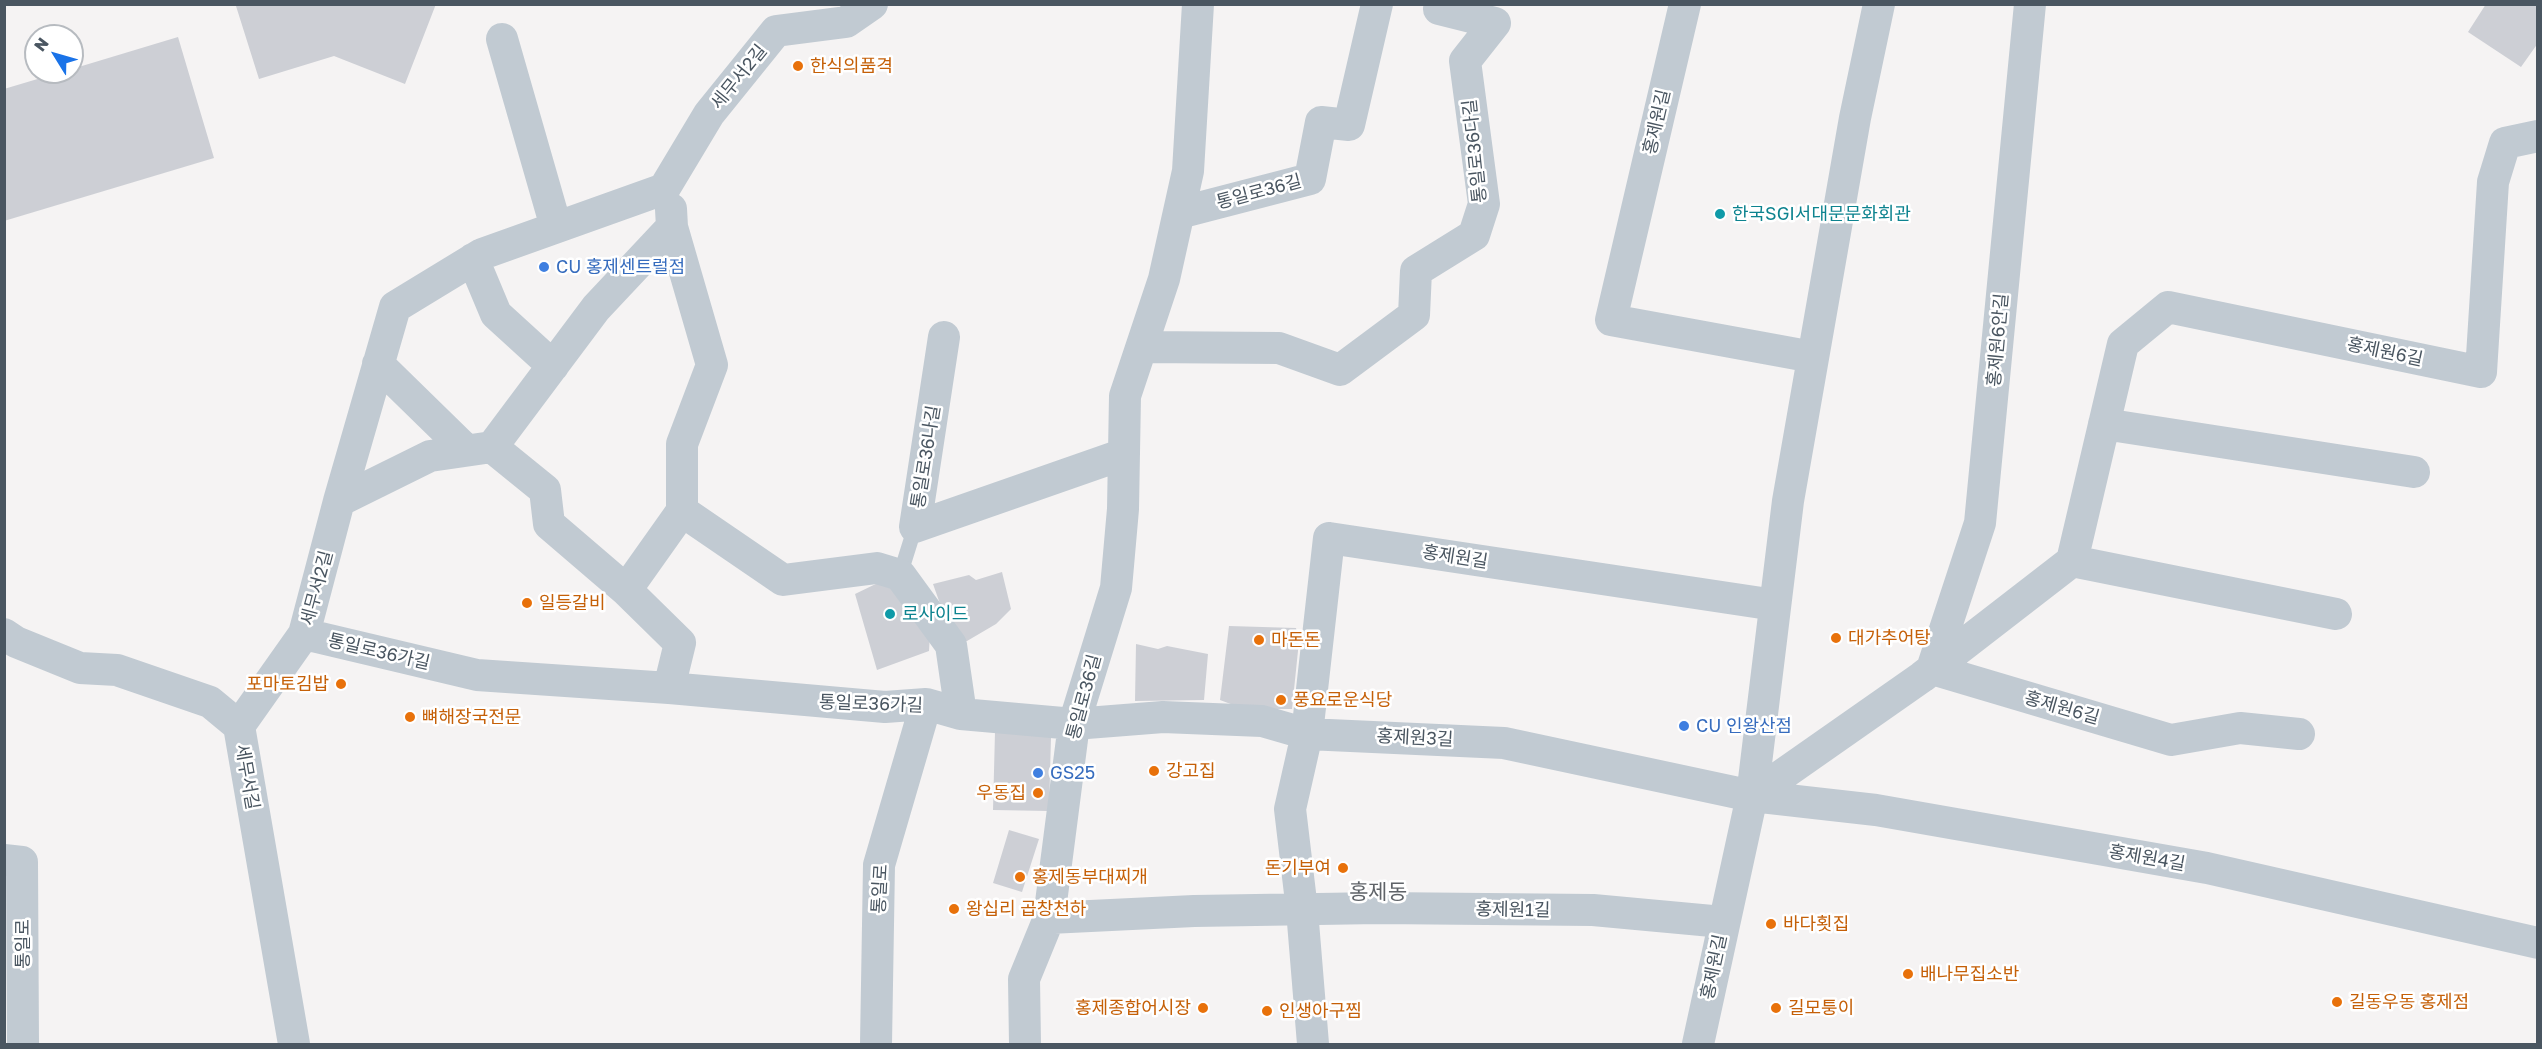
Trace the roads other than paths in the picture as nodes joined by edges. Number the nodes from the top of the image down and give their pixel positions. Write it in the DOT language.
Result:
graph roads {
  1 [pos="872,4"];
  2 [pos="1198,4"];
  3 [pos="1377,4"];
  4 [pos="1440,4"];
  5 [pos="1685,4"];
  6 [pos="1879,4"];
  7 [pos="2030,4"];
  8 [pos="502,39"];
  9 [pos="2538,136"];
  10 [pos="670,180"];
  11 [pos="1179,213"];
  12 [pos="556,227"];
  13 [pos="672,227"];
  14 [pos="472,260"];
  15 [pos="944,337"];
  16 [pos="1142,347"];
  17 [pos="1813,357"];
  18 [pos="378,364"];
  19 [pos="553,366"];
  20 [pos="2104,424"];
  21 [pos="479,449"];
  22 [pos="1124,454"];
  23 [pos="2414,472"];
  24 [pos="339,501"];
  25 [pos="682,511"];
  26 [pos="915,527"];
  27 [pos="2072,561"];
  28 [pos="900,575"];
  29 [pos="626,590"];
  30 [pos="1775,605"];
  31 [pos="2336,614"];
  32 [pos="4,634"];
  33 [pos="304,634"];
  34 [pos="1932,669"];
  35 [pos="669,688"];
  36 [pos="926,704"];
  37 [pos="961,714"];
  38 [pos="1074,724"];
  39 [pos="238,726"];
  40 [pos="1307,734"];
  41 [pos="2299,735"];
  42 [pos="1752,796"];
  43 [pos="4,860"];
  44 [pos="1302,910"];
  45 [pos="1049,918"];
  46 [pos="1723,922"];
  47 [pos="2538,943"];
  48 [pos="23,1044"];
  49 [pos="294,1044"];
  50 [pos="876,1044"];
  51 [pos="1025,1044"];
  52 [pos="1313,1044"];
  53 [pos="1698,1044"];
  1 -- 10 [label="street, 세무서2길"];
  2 -- 11 [label="street, 통일로36길"];
  3 -- 11 [label="street, 통일로36길"];
  4 -- 16 [label="street, 통일로36다길"];
  5 -- 17 [label="street, 홍제원길"];
  6 -- 17 [label="street, 홍제원길"];
  7 -- 34 [label="street, 홍제원6안길"];
  8 -- 12 [label="street"];
  9 -- 20 [label="street, 홍제원6길"];
  10 -- 12 [label="street, 세무서2길"];
  10 -- 13 [label="street"];
  11 -- 16 [label="street, 통일로36길"];
  12 -- 14 [label="street, 세무서2길"];
  13 -- 19 [label="street"];
  13 -- 25 [label="street"];
  14 -- 18 [label="street, 세무서2길"];
  14 -- 19 [label="street"];
  15 -- 26 [label="street, 통일로36나길"];
  16 -- 22 [label="street, 통일로36길"];
  17 -- 30 [label="street, 홍제원길"];
  18 -- 21 [label="street"];
  18 -- 24 [label="street, 세무서2길"];
  19 -- 21 [label="street"];
  20 -- 23 [label="street"];
  20 -- 27 [label="street, 홍제원6길"];
  21 -- 24 [label="street"];
  21 -- 29 [label="street"];
  22 -- 26 [label="street"];
  22 -- 38 [label="street, 통일로36길"];
  24 -- 33 [label="street, 세무서2길"];
  25 -- 28 [label="street"];
  25 -- 29 [label="street"];
  26 -- 28 [label="lane, 통일로36나길"];
  27 -- 31 [label="street"];
  27 -- 34 [label="street"];
  28 -- 37 [label="street"];
  29 -- 35 [label="street"];
  30 -- 40 [label="street, 홍제원길"];
  30 -- 42 [label="street, 홍제원길"];
  32 -- 39 [label="street, 세무서길"];
  33 -- 35 [label="street, 통일로36가길"];
  33 -- 39 [label="street, 세무서2길"];
  34 -- 41 [label="street, 홍제원6길"];
  34 -- 42 [label="street"];
  35 -- 36 [label="street, 통일로36가길"];
  36 -- 37 [label="street, 통일로36가길"];
  36 -- 50 [label="street, 통일로"];
  37 -- 38 [label="street, 통일로36가길"];
  38 -- 40 [label="street, 홍제원3길"];
  38 -- 45 [label="street, 통일로36길"];
  39 -- 49 [label="street, 세무서길"];
  40 -- 42 [label="street, 홍제원3길"];
  40 -- 44 [label="street"];
  42 -- 46 [label="street, 홍제원길"];
  42 -- 47 [label="street, 홍제원4길"];
  43 -- 48 [label="street, 통일로"];
  44 -- 45 [label="street, 홍제원1길"];
  44 -- 46 [label="street, 홍제원1길"];
  44 -- 52 [label="street"];
  45 -- 51 [label="street, 통일로36길"];
  46 -- 53 [label="street, 홍제원길"];
}
